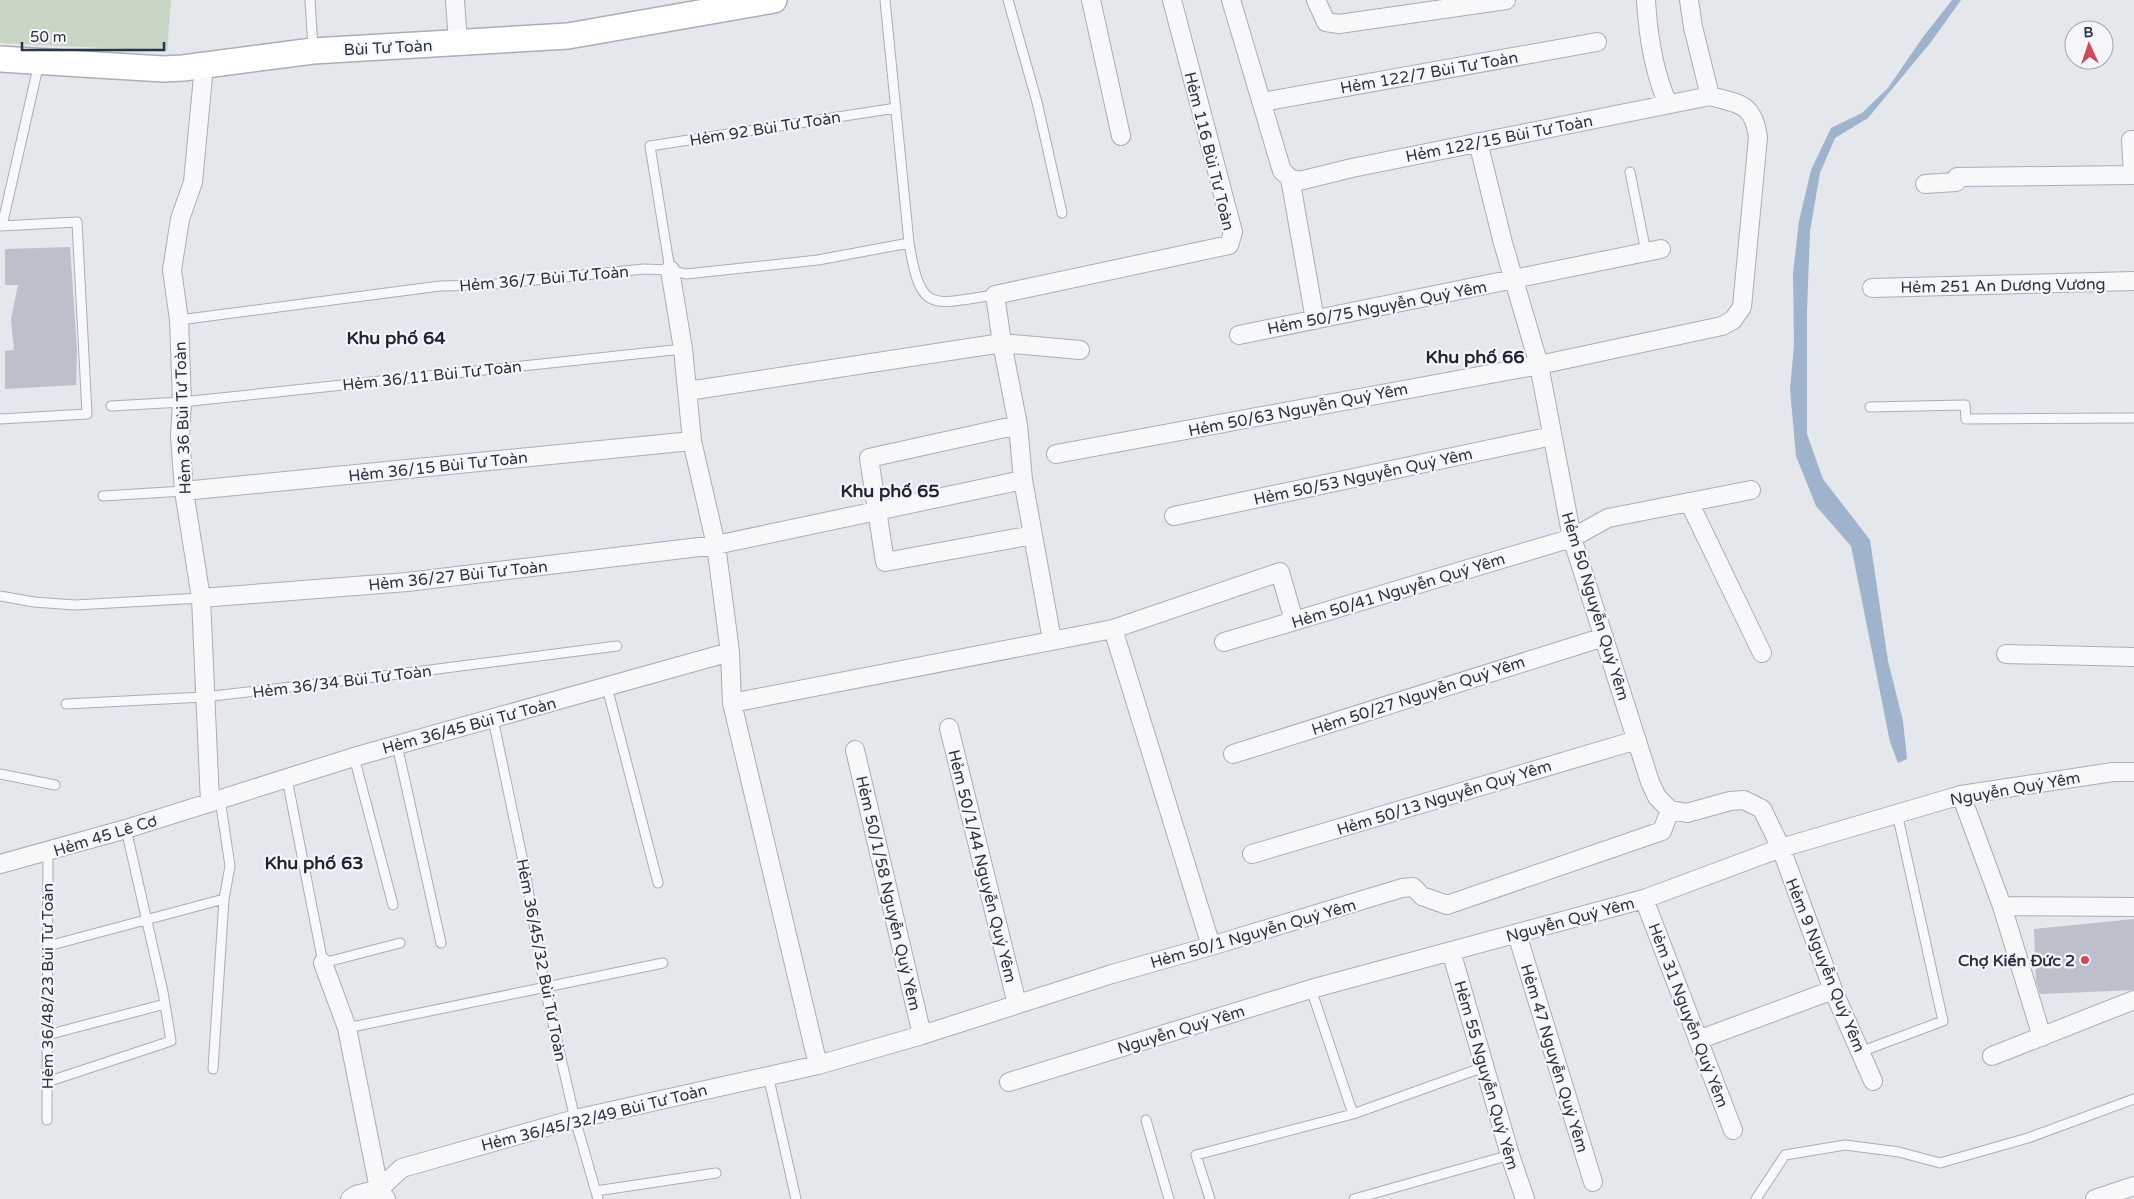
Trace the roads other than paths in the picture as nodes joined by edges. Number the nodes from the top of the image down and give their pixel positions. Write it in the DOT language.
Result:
graph roads {
  1 [pos="310,0"];
  2 [pos="455,0"];
  3 [pos="774,0"];
  4 [pos="885,0"];
  5 [pos="1008,0"];
  6 [pos="1091,0"];
  7 [pos="1172,0"];
  8 [pos="1231,0"];
  9 [pos="1316,0"];
  10 [pos="1506,0"];
  11 [pos="1646,0"];
  12 [pos="1689,0"];
  13 [pos="1481,2"];
  14 [pos="1597,42"];
  15 [pos="458,43"];
  16 [pos="313,51"];
  17 [pos="0,59"];
  18 [pos="39,63"];
  19 [pos="204,66"];
  20 [pos="1710,96"];
  21 [pos="1262,102"];
  22 [pos="1668,104"];
  23 [pos="896,108"];
  24 [pos="1121,136"];
  25 [pos="2134,140"];
  26 [pos="1478,142"];
  27 [pos="1630,172"];
  28 [pos="1290,178"];
  29 [pos="1925,184"];
  30 [pos="1062,213"];
  31 [pos="1,226"];
  32 [pos="909,243"];
  33 [pos="1653,250"];
  34 [pos="670,270"];
  35 [pos="1514,280"];
  36 [pos="2134,281"];
  37 [pos="1872,288"];
  38 [pos="995,295"];
  39 [pos="179,320"];
  40 [pos="1315,320"];
  41 [pos="1239,335"];
  42 [pos="1002,343"];
  43 [pos="683,349"];
  44 [pos="1080,350"];
  45 [pos="1539,364"];
  46 [pos="688,391"];
  47 [pos="182,402"];
  48 [pos="111,406"];
  49 [pos="1870,407"];
  50 [pos="2134,418"];
  51 [pos="0,419"];
  52 [pos="1018,425"];
  53 [pos="1552,436"];
  54 [pos="692,442"];
  55 [pos="1056,454"];
  56 [pos="1023,480"];
  57 [pos="1752,490"];
  58 [pos="184,491"];
  59 [pos="103,496"];
  60 [pos="1689,502"];
  61 [pos="876,510"];
  62 [pos="1174,516"];
  63 [pos="1033,535"];
  64 [pos="1572,538"];
  65 [pos="716,545"];
  66 [pos="0,596"];
  67 [pos="200,598"];
  68 [pos="1294,621"];
  69 [pos="1113,629"];
  70 [pos="1604,637"];
  71 [pos="1052,640"];
  72 [pos="1224,642"];
  73 [pos="617,646"];
  74 [pos="730,652"];
  75 [pos="1762,653"];
  76 [pos="2006,654"];
  77 [pos="2134,657"];
  78 [pos="607,687"];
  79 [pos="204,697"];
  80 [pos="732,703"];
  81 [pos="66,704"];
  82 [pos="493,719"];
  83 [pos="949,728"];
  84 [pos="1637,740"];
  85 [pos="397,745"];
  86 [pos="855,750"];
  87 [pos="1233,754"];
  88 [pos="354,757"];
  89 [pos="2134,772"];
  90 [pos="0,774"];
  91 [pos="287,779"];
  92 [pos="55,785"];
  93 [pos="1960,794"];
  94 [pos="215,801"];
  95 [pos="1670,810"];
  96 [pos="1897,813"];
  97 [pos="126,829"];
  98 [pos="1780,848"];
  99 [pos="48,852"];
  100 [pos="1252,854"];
  101 [pos="0,864"];
  102 [pos="658,883"];
  103 [pos="224,899"];
  104 [pos="1644,899"];
  105 [pos="393,905"];
  106 [pos="2002,906"];
  107 [pos="2134,907"];
  108 [pos="146,919"];
  109 [pos="1517,934"];
  110 [pos="400,943"];
  111 [pos="441,943"];
  112 [pos="48,946"];
  113 [pos="1211,946"];
  114 [pos="1451,951"];
  115 [pos="323,963"];
  116 [pos="663,963"];
  117 [pos="545,989"];
  118 [pos="1312,989"];
  119 [pos="1833,990"];
  120 [pos="2134,1000"];
  121 [pos="165,1004"];
  122 [pos="1017,1004"];
  123 [pos="347,1028"];
  124 [pos="47,1035"];
  125 [pos="922,1035"];
  126 [pos="2042,1037"];
  127 [pos="1698,1040"];
  128 [pos="1860,1052"];
  129 [pos="1992,1056"];
  130 [pos="818,1064"];
  131 [pos="1484,1067"];
  132 [pos="213,1069"];
  133 [pos="768,1074"];
  134 [pos="1873,1081"];
  135 [pos="47,1082"];
  136 [pos="1008,1082"];
  137 [pos="2134,1099"];
  138 [pos="1353,1114"];
  139 [pos="575,1119"];
  140 [pos="47,1120"];
  141 [pos="1146,1120"];
  142 [pos="1733,1130"];
  143 [pos="1510,1155"];
  144 [pos="716,1173"];
  145 [pos="1593,1182"];
  146 [pos="2134,1186"];
  147 [pos="382,1194"];
  148 [pos="597,1195"];
  149 [pos="350,1199"];
  150 [pos="796,1199"];
  151 [pos="1170,1199"];
  152 [pos="1210,1199"];
  153 [pos="1354,1199"];
  154 [pos="1525,1199"];
  155 [pos="1756,1199"];
  156 [pos="2095,1199"];
  1 -- 16 [label="lane"];
  2 -- 15 [label="street"];
  3 -- 15 [label="street, Bùi Tư Toàn"];
  4 -- 23 [label="lane"];
  5 -- 30 [label="lane"];
  6 -- 24 [label="street"];
  7 -- 38 [label="street, Hẻm 116 Bùi Tư Toàn"];
  8 -- 21 [label="street"];
  9 -- 13 [label="street"];
  10 -- 13 [label="street"];
  11 -- 22 [label="street"];
  12 -- 20 [label="street"];
  14 -- 21 [label="street, Hẻm 122/7 Bùi Tư Toàn"];
  15 -- 16 [label="street, Bùi Tư Toàn"];
  16 -- 19 [label="street, Bùi Tư Toàn"];
  17 -- 18 [label="street, Bùi Tư Toàn"];
  18 -- 19 [label="street, Bùi Tư Toàn"];
  18 -- 31 [label="lane"];
  19 -- 39 [label="street, Hẻm 36 Bùi Tư Toàn"];
  20 -- 22 [label="street, Hẻm 122/15 Bùi Tư Toàn"];
  20 -- 45 [label="street, Hẻm 50/63 Nguyễn Quý Yêm"];
  21 -- 28 [label="street"];
  22 -- 26 [label="street, Hẻm 122/15 Bùi Tư Toàn"];
  23 -- 32 [label="lane"];
  23 -- 34 [label="lane, Hẻm 92 Bùi Tư Toàn"];
  25 -- 29 [label="street"];
  26 -- 28 [label="street, Hẻm 122/15 Bùi Tư Toàn"];
  26 -- 35 [label="street, Hẻm 50 Nguyễn Quý Yêm"];
  27 -- 33 [label="lane"];
  28 -- 40 [label="street"];
  31 -- 51 [label="lane"];
  32 -- 34 [label="lane, Hẻm 36/7 Bùi Tư Toàn"];
  32 -- 38 [label="lane"];
  33 -- 35 [label="street, Hẻm 50/75 Nguyễn Quý Yêm"];
  34 -- 39 [label="lane, Hẻm 36/7 Bùi Tư Toàn"];
  34 -- 43 [label="street"];
  35 -- 40 [label="street, Hẻm 50/75 Nguyễn Quý Yêm"];
  35 -- 45 [label="street, Hẻm 50 Nguyễn Quý Yêm"];
  36 -- 37 [label="street, Hẻm 251 An Dương Vương"];
  38 -- 42 [label="street"];
  39 -- 47 [label="street, Hẻm 36 Bùi Tư Toàn"];
  40 -- 41 [label="street, Hẻm 50/75 Nguyễn Quý Yêm"];
  42 -- 44 [label="street"];
  42 -- 46 [label="street"];
  42 -- 52 [label="street"];
  43 -- 46 [label="street"];
  43 -- 47 [label="lane, Hẻm 36/11 Bùi Tư Toàn"];
  45 -- 53 [label="street, Hẻm 50 Nguyễn Quý Yêm"];
  45 -- 55 [label="street, Hẻm 50/63 Nguyễn Quý Yêm"];
  46 -- 54 [label="street"];
  47 -- 48 [label="lane, Hẻm 36/11 Bùi Tư Toàn"];
  47 -- 58 [label="street, Hẻm 36 Bùi Tư Toàn"];
  49 -- 50 [label="lane"];
  52 -- 56 [label="street"];
  52 -- 61 [label="street"];
  53 -- 62 [label="street, Hẻm 50/53 Nguyễn Quý Yêm"];
  53 -- 64 [label="street, Hẻm 50 Nguyễn Quý Yêm"];
  54 -- 58 [label="street, Hẻm 36/15 Bùi Tư Toàn"];
  54 -- 65 [label="street"];
  56 -- 61 [label="street, Hẻm 36/27 Bùi Tư Toàn"];
  56 -- 63 [label="street"];
  57 -- 60 [label="street, Hẻm 50/41 Nguyễn Quý Yêm"];
  58 -- 59 [label="lane"];
  58 -- 67 [label="street, Hẻm 36 Bùi Tư Toàn"];
  60 -- 64 [label="street, Hẻm 50/41 Nguyễn Quý Yêm"];
  60 -- 75 [label="street"];
  61 -- 63 [label="street"];
  61 -- 65 [label="street, Hẻm 36/27 Bùi Tư Toàn"];
  63 -- 71 [label="street"];
  64 -- 68 [label="street, Hẻm 50/41 Nguyễn Quý Yêm"];
  64 -- 70 [label="street, Hẻm 50 Nguyễn Quý Yêm"];
  65 -- 67 [label="street, Hẻm 36/27 Bùi Tư Toàn"];
  65 -- 74 [label="street"];
  66 -- 67 [label="lane"];
  67 -- 79 [label="street, Hẻm 36 Bùi Tư Toàn"];
  68 -- 69 [label="street"];
  68 -- 72 [label="street, Hẻm 50/41 Nguyễn Quý Yêm"];
  69 -- 71 [label="street"];
  69 -- 113 [label="street"];
  70 -- 84 [label="street, Hẻm 50 Nguyễn Quý Yêm"];
  70 -- 87 [label="street, Hẻm 50/27 Nguyễn Quý Yêm"];
  71 -- 80 [label="street"];
  73 -- 79 [label="lane, Hẻm 36/34 Bùi Tư Toàn"];
  74 -- 78 [label="street, Hẻm 36/45 Bùi Tư Toàn"];
  74 -- 80 [label="street"];
  76 -- 77 [label="street"];
  78 -- 82 [label="street, Hẻm 36/45 Bùi Tư Toàn"];
  78 -- 102 [label="lane"];
  79 -- 81 [label="lane, Hẻm 36/34 Bùi Tư Toàn"];
  79 -- 94 [label="street, Hẻm 36 Bùi Tư Toàn"];
  80 -- 130 [label="street"];
  82 -- 85 [label="street, Hẻm 36/45 Bùi Tư Toàn"];
  82 -- 117 [label="lane, Hẻm 36/45/32 Bùi Tư Toàn"];
  83 -- 122 [label="street, Hẻm 50/1/44 Nguyễn Quý Yêm"];
  84 -- 95 [label="street, Hẻm 50 Nguyễn Quý Yêm"];
  84 -- 100 [label="street, Hẻm 50/13 Nguyễn Quý Yêm"];
  85 -- 88 [label="street, Hẻm 36/45 Bùi Tư Toàn"];
  85 -- 111 [label="lane"];
  86 -- 125 [label="street, Hẻm 50/1/58 Nguyễn Quý Yêm"];
  88 -- 91 [label="street, Hẻm 36/45 Bùi Tư Toàn"];
  88 -- 105 [label="lane"];
  89 -- 93 [label="street, Nguyễn Quý Yêm"];
  90 -- 92 [label="lane"];
  91 -- 94 [label="street, Hẻm 36/45 Bùi Tư Toàn"];
  91 -- 115 [label="lane"];
  93 -- 96 [label="street, Nguyễn Quý Yêm"];
  93 -- 106 [label="street"];
  94 -- 97 [label="street, Hẻm 45 Lê Cơ"];
  94 -- 103 [label="lane"];
  95 -- 98 [label="street"];
  95 -- 113 [label="street, Hẻm 50/1 Nguyễn Quý Yêm"];
  96 -- 98 [label="street, Nguyễn Quý Yêm"];
  96 -- 128 [label="lane"];
  97 -- 99 [label="street, Hẻm 45 Lê Cơ"];
  97 -- 108 [label="lane"];
  98 -- 104 [label="street, Nguyễn Quý Yêm"];
  98 -- 119 [label="street, Hẻm 9 Nguyễn Quý Yêm"];
  99 -- 101 [label="street, Hẻm 45 Lê Cơ"];
  99 -- 112 [label="lane, Hẻm 36/48/23 Bùi Tư Toàn"];
  103 -- 108 [label="lane"];
  103 -- 132 [label="lane"];
  104 -- 109 [label="street, Nguyễn Quý Yêm"];
  104 -- 127 [label="street, Hẻm 31 Nguyễn Quý Yêm"];
  106 -- 107 [label="street"];
  106 -- 126 [label="street"];
  108 -- 112 [label="lane"];
  108 -- 121 [label="lane"];
  109 -- 114 [label="street, Nguyễn Quý Yêm"];
  109 -- 145 [label="street, Hẻm 47 Nguyễn Quý Yêm"];
  110 -- 115 [label="lane"];
  112 -- 124 [label="lane, Hẻm 36/48/23 Bùi Tư Toàn"];
  113 -- 122 [label="street, Hẻm 50/1 Nguyễn Quý Yêm"];
  114 -- 118 [label="street, Nguyễn Quý Yêm"];
  114 -- 131 [label="street, Hẻm 55 Nguyễn Quý Yêm"];
  115 -- 123 [label="street"];
  116 -- 117 [label="lane"];
  117 -- 123 [label="lane"];
  117 -- 139 [label="lane, Hẻm 36/45/32 Bùi Tư Toàn"];
  118 -- 136 [label="street, Nguyễn Quý Yêm"];
  118 -- 138 [label="lane"];
  119 -- 127 [label="street"];
  119 -- 128 [label="street, Hẻm 9 Nguyễn Quý Yêm"];
  120 -- 126 [label="street"];
  121 -- 124 [label="lane"];
  121 -- 135 [label="lane"];
  122 -- 125 [label="street, Hẻm 50/1 Nguyễn Quý Yêm"];
  123 -- 147 [label="street"];
  124 -- 135 [label="lane, Hẻm 36/48/23 Bùi Tư Toàn"];
  125 -- 130 [label="street, Hẻm 50/1 Nguyễn Quý Yêm"];
  126 -- 129 [label="street"];
  127 -- 142 [label="street, Hẻm 31 Nguyễn Quý Yêm"];
  128 -- 134 [label="street, Hẻm 9 Nguyễn Quý Yêm"];
  130 -- 133 [label="street, Hẻm 36/45/32/49 Bùi Tư Toàn"];
  131 -- 138 [label="lane"];
  131 -- 143 [label="street, Hẻm 55 Nguyễn Quý Yêm"];
  133 -- 139 [label="street, Hẻm 36/45/32/49 Bùi Tư Toàn"];
  133 -- 150 [label="lane"];
  135 -- 140 [label="lane, Hẻm 36/48/23 Bùi Tư Toàn"];
  137 -- 155 [label="lane"];
  138 -- 152 [label="lane"];
  139 -- 147 [label="street, Hẻm 36/45/32/49 Bùi Tư Toàn"];
  139 -- 148 [label="lane, Hẻm 36/45/32 Bùi Tư Toàn"];
  141 -- 151 [label="lane"];
  143 -- 153 [label="lane"];
  143 -- 154 [label="street, Hẻm 55 Nguyễn Quý Yêm"];
  144 -- 148 [label="lane"];
  146 -- 156 [label="street"];
  147 -- 149 [label="street"];
}
